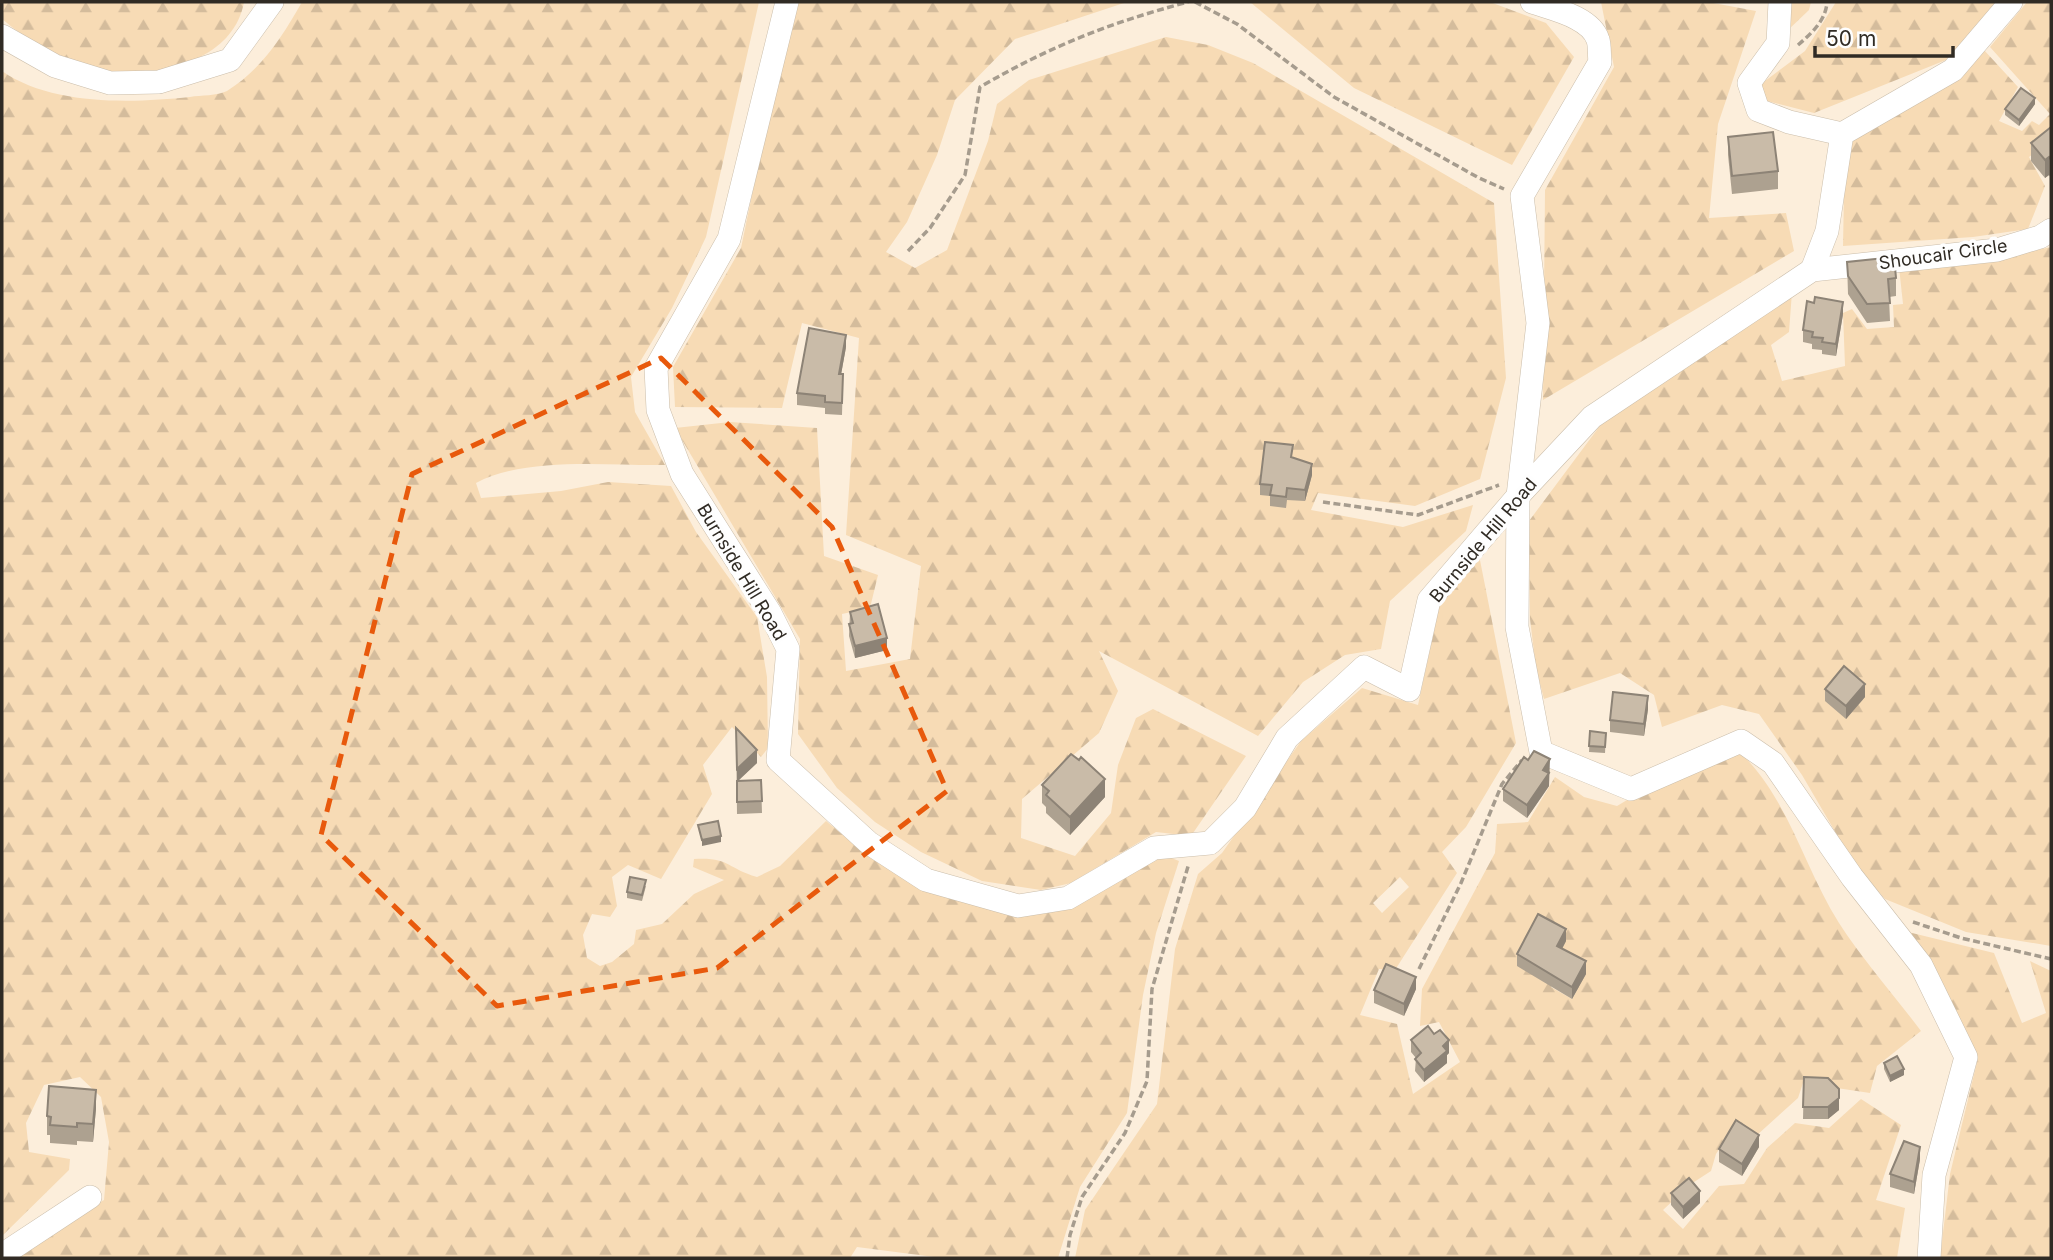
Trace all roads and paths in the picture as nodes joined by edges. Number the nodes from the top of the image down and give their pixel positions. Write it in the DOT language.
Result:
graph roads {
  1 [pos="272,2"];
  2 [pos="787,2"];
  3 [pos="1188,2"];
  4 [pos="1195,2"];
  5 [pos="1532,2"];
  6 [pos="1780,2"];
  7 [pos="2011,2"];
  8 [pos="2,36"];
  9 [pos="1842,134"];
  10 [pos="1522,196"];
  11 [pos="2051,230"];
  12 [pos="908,251"];
  13 [pos="1812,270"];
  14 [pos="1519,487"];
  15 [pos="1323,502"];
  16 [pos="1539,740"];
  17 [pos="1195,845"];
  18 [pos="1878,911"];
  19 [pos="2051,959"];
  20 [pos="1419,969"];
  21 [pos="90,1197"];
  22 [pos="2,1255"];
  23 [pos="1067,1258"];
  24 [pos="1929,1258"];
  1 -- 8 [label="street"];
  2 -- 17 [label="street, Burnside Hill Road"];
  3 -- 12 [label="path"];
  4 -- 10 [label="path"];
  5 -- 10 [label="street"];
  6 -- 9 [label="street"];
  7 -- 9 [label="street"];
  9 -- 13 [label="street"];
  10 -- 14 [label="street"];
  11 -- 13 [label="street, Shoucair Circle"];
  13 -- 14 [label="street, Burnside Hill Road"];
  14 -- 15 [label="path"];
  14 -- 16 [label="street"];
  14 -- 17 [label="street, Burnside Hill Road"];
  16 -- 18 [label="street"];
  16 -- 20 [label="path"];
  17 -- 23 [label="path"];
  18 -- 19 [label="path"];
  18 -- 24 [label="street"];
  21 -- 22 [label="street"];
}
